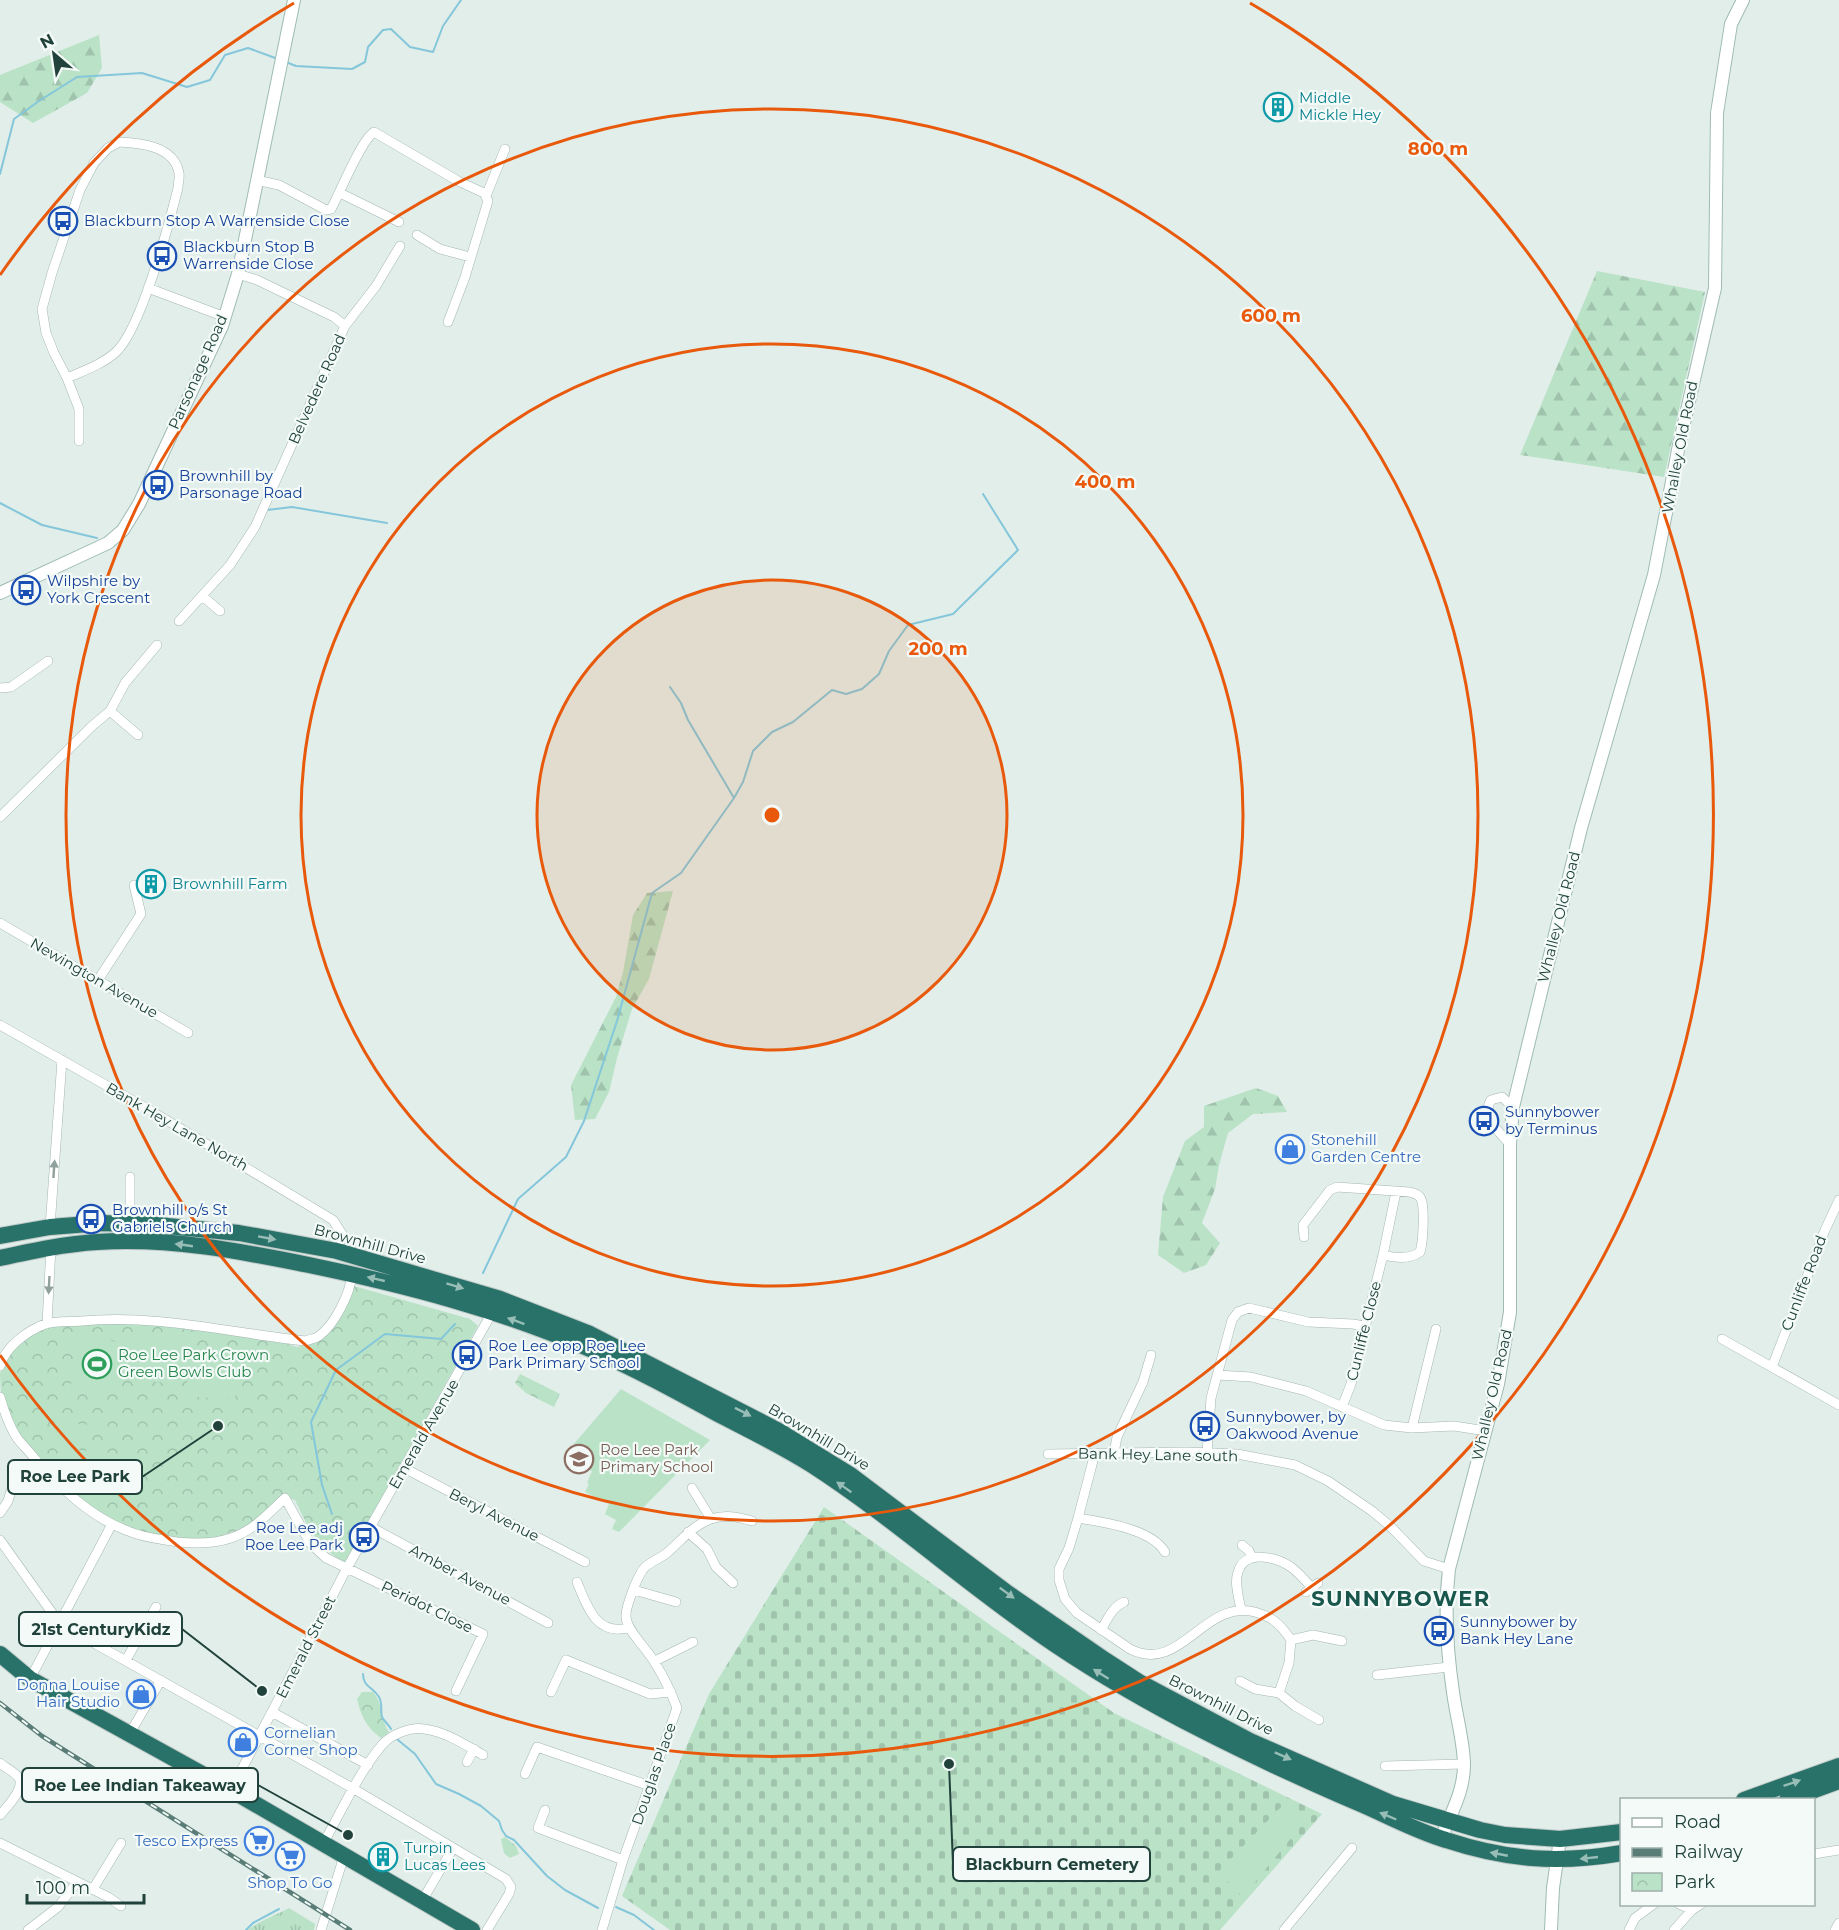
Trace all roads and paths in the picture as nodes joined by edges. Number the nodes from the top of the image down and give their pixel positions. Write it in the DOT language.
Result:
graph roads {
  1 [pos="294,0"];
  2 [pos="1743,0"];
  3 [pos="505,149"];
  4 [pos="256,180"];
  5 [pos="340,193"];
  6 [pos="486,196"];
  7 [pos="399,222"];
  8 [pos="417,235"];
  9 [pos="400,246"];
  10 [pos="470,257"];
  11 [pos="238,274"];
  12 [pos="148,288"];
  13 [pos="225,317"];
  14 [pos="448,322"];
  15 [pos="345,326"];
  16 [pos="68,378"];
  17 [pos="79,441"];
  18 [pos="0,593"];
  19 [pos="202,596"];
  20 [pos="220,611"];
  21 [pos="179,621"];
  22 [pos="157,645"];
  23 [pos="48,662"];
  24 [pos="0,688"];
  25 [pos="110,711"];
  26 [pos="138,735"];
  27 [pos="0,816"];
  28 [pos="134,885"];
  29 [pos="0,922"];
  30 [pos="98,980"];
  31 [pos="0,1025"];
  32 [pos="188,1033"];
  33 [pos="62,1060"];
  34 [pos="1513,1107"];
  35 [pos="1510,1144"];
  36 [pos="130,1177"];
  37 [pos="1396,1192"];
  38 [pos="1839,1200"];
  39 [pos="130,1224"];
  40 [pos="50,1227"];
  41 [pos="0,1236"];
  42 [pos="1304,1237"];
  43 [pos="341,1240"];
  44 [pos="51,1247"];
  45 [pos="1383,1254"];
  46 [pos="0,1258"];
  47 [pos="352,1274"];
  48 [pos="496,1306"];
  49 [pos="47,1324"];
  50 [pos="1364,1326"];
  51 [pos="1436,1329"];
  52 [pos="1722,1339"];
  53 [pos="1152,1354"];
  54 [pos="0,1366"];
  55 [pos="1772,1367"];
  56 [pos="1217,1375"];
  57 [pos="0,1396"];
  58 [pos="1839,1405"];
  59 [pos="1342,1407"];
  60 [pos="1412,1428"];
  61 [pos="1486,1431"];
  62 [pos="1095,1453"];
  63 [pos="1114,1453"];
  64 [pos="1207,1453"];
  65 [pos="1048,1454"];
  66 [pos="404,1468"];
  67 [pos="692,1488"];
  68 [pos="11,1491"];
  69 [pos="0,1513"];
  70 [pos="1078,1518"];
  71 [pos="711,1519"];
  72 [pos="752,1521"];
  73 [pos="112,1524"];
  74 [pos="371,1527"];
  75 [pos="688,1532"];
  76 [pos="0,1540"];
  77 [pos="1242,1545"];
  78 [pos="1165,1552"];
  79 [pos="1252,1558"];
  80 [pos="585,1562"];
  81 [pos="347,1568"];
  82 [pos="1449,1569"];
  83 [pos="577,1582"];
  84 [pos="733,1583"];
  85 [pos="1312,1588"];
  86 [pos="634,1590"];
  87 [pos="676,1602"];
  88 [pos="1124,1602"];
  89 [pos="156,1607"];
  90 [pos="1241,1610"];
  91 [pos="548,1623"];
  92 [pos="60,1624"];
  93 [pos="628,1628"];
  94 [pos="1101,1630"];
  95 [pos="1291,1640"];
  96 [pos="1342,1641"];
  97 [pos="693,1642"];
  98 [pos="0,1654"];
  99 [pos="126,1660"];
  100 [pos="655,1661"];
  101 [pos="1449,1667"];
  102 [pos="1377,1675"];
  103 [pos="30,1679"];
  104 [pos="161,1680"];
  105 [pos="1240,1681"];
  106 [pos="456,1691"];
  107 [pos="551,1692"];
  108 [pos="671,1692"];
  109 [pos="1279,1693"];
  110 [pos="272,1712"];
  111 [pos="1319,1720"];
  112 [pos="130,1733"];
  113 [pos="259,1736"];
  114 [pos="474,1749"];
  115 [pos="483,1755"];
  116 [pos="467,1762"];
  117 [pos="0,1763"];
  118 [pos="1464,1764"];
  119 [pos="368,1765"];
  120 [pos="1385,1766"];
  121 [pos="1839,1766"];
  122 [pos="525,1774"];
  123 [pos="1839,1781"];
  124 [pos="650,1786"];
  125 [pos="354,1789"];
  126 [pos="231,1790"];
  127 [pos="1750,1798"];
  128 [pos="1792,1798"];
  129 [pos="545,1810"];
  130 [pos="0,1815"];
  131 [pos="1448,1821"];
  132 [pos="1620,1832"];
  133 [pos="1442,1839"];
  134 [pos="1560,1839"];
  135 [pos="0,1843"];
  136 [pos="121,1843"];
  137 [pos="323,1844"];
  138 [pos="453,1848"];
  139 [pos="1352,1848"];
  140 [pos="1839,1850"];
  141 [pos="1620,1853"];
  142 [pos="1815,1854"];
  143 [pos="344,1856"];
  144 [pos="624,1860"];
  145 [pos="1557,1861"];
  146 [pos="77,1882"];
  147 [pos="93,1889"];
  148 [pos="422,1901"];
  149 [pos="121,1906"];
  150 [pos="1653,1906"];
  151 [pos="1682,1906"];
  152 [pos="1699,1906"];
  153 [pos="1692,1910"];
  154 [pos="1839,1923"];
  155 [pos="28,1930"];
  156 [pos="321,1930"];
  157 [pos="472,1930"];
  158 [pos="487,1930"];
  159 [pos="602,1930"];
  160 [pos="1284,1930"];
  161 [pos="1551,1930"];
  162 [pos="1629,1930"];
  163 [pos="1674,1930"];
  164 [pos="1835,1930"];
  1 -- 4 [label="street, Parsonage Road"];
  2 -- 34 [label="street, Whalley Old Road"];
  3 -- 6 [label="street"];
  4 -- 5 [label="street"];
  4 -- 11 [label="street, Parsonage Road"];
  5 -- 6 [label="street"];
  5 -- 7 [label="street"];
  6 -- 10 [label="street"];
  8 -- 10 [label="street"];
  9 -- 15 [label="street, Belvedere Road"];
  10 -- 14 [label="street"];
  11 -- 13 [label="street, Parsonage Road"];
  11 -- 15 [label="street"];
  12 -- 13 [label="street"];
  12 -- 16 [label="street"];
  12 -- 16 [label="street"];
  13 -- 18 [label="street, Parsonage Road"];
  15 -- 19 [label="street, Belvedere Road"];
  16 -- 17 [label="street"];
  19 -- 20 [label="street"];
  19 -- 21 [label="street, Belvedere Road"];
  22 -- 25 [label="street"];
  23 -- 24 [label="street"];
  25 -- 26 [label="street"];
  25 -- 27 [label="street"];
  28 -- 30 [label="street"];
  29 -- 30 [label="street, Newington Avenue"];
  30 -- 32 [label="street, Newington Avenue"];
  31 -- 33 [label="street, Bank Hey Lane North"];
  40 -- 33 [label="street, one-way"];
  33 -- 43 [label="street, Bank Hey Lane North"];
  34 -- 35 [label="street, Whalley Old Road"];
  34 -- 35 [label="street"];
  35 -- 61 [label="street, Whalley Old Road"];
  36 -- 39 [label="street"];
  37 -- 42 [label="street"];
  37 -- 45 [label="street, Cunliffe Close"];
  37 -- 45 [label="street"];
  38 -- 55 [label="street, Cunliffe Road"];
  39 -- 40 [label="highway, Brownhill Drive"];
  39 -- 48 [label="highway, Brownhill Drive, one-way"];
  40 -- 41 [label="highway, Brownhill Drive"];
  44 -- 46 [label="highway, Brownhill Drive"];
  47 -- 44 [label="highway, Brownhill Drive, one-way"];
  44 -- 49 [label="street, one-way"];
  45 -- 50 [label="street, Cunliffe Close"];
  48 -- 47 [label="highway, Brownhill Drive, one-way"];
  47 -- 49 [label="street"];
  48 -- 66 [label="street, Emerald Avenue"];
  48 -- 131 [label="highway, Brownhill Drive, one-way"];
  133 -- 48 [label="highway, Brownhill Drive, one-way"];
  49 -- 54 [label="street"];
  50 -- 56 [label="street"];
  50 -- 59 [label="street, Cunliffe Close"];
  51 -- 60 [label="street"];
  52 -- 55 [label="street"];
  53 -- 63 [label="street"];
  55 -- 58 [label="street"];
  56 -- 59 [label="street"];
  56 -- 64 [label="street"];
  57 -- 73 [label="street"];
  59 -- 60 [label="street"];
  60 -- 61 [label="street"];
  61 -- 82 [label="street, Whalley Old Road"];
  62 -- 63 [label="street, Bank Hey Lane south"];
  62 -- 65 [label="street, Bank Hey Lane south"];
  62 -- 70 [label="street, Bank Hey Lane south"];
  63 -- 64 [label="street, Bank Hey Lane south"];
  64 -- 82 [label="street, Bank Hey Lane south"];
  66 -- 74 [label="street, Emerald Avenue"];
  66 -- 80 [label="street, Beryl Avenue"];
  67 -- 71 [label="street"];
  68 -- 69 [label="street"];
  70 -- 78 [label="street"];
  70 -- 94 [label="street, Bank Hey Lane south"];
  71 -- 72 [label="street"];
  71 -- 75 [label="street"];
  73 -- 81 [label="street"];
  73 -- 92 [label="street"];
  74 -- 81 [label="street, Emerald Avenue"];
  74 -- 91 [label="street, Amber Avenue"];
  75 -- 84 [label="street"];
  75 -- 86 [label="street"];
  76 -- 92 [label="street"];
  77 -- 79 [label="street"];
  79 -- 85 [label="street"];
  79 -- 90 [label="street"];
  81 -- 106 [label="street, Peridot Close"];
  81 -- 110 [label="street, Emerald Street"];
  82 -- 101 [label="street, Whalley Old Road"];
  83 -- 93 [label="street"];
  86 -- 87 [label="street"];
  86 -- 93 [label="street"];
  88 -- 94 [label="street"];
  89 -- 99 [label="street"];
  90 -- 94 [label="street"];
  90 -- 95 [label="street"];
  92 -- 99 [label="street"];
  92 -- 103 [label="street"];
  93 -- 100 [label="street, Douglas Place"];
  95 -- 96 [label="street"];
  95 -- 109 [label="street"];
  97 -- 100 [label="street"];
  98 -- 103 [label="highway"];
  99 -- 104 [label="street"];
  100 -- 108 [label="street, Douglas Place"];
  101 -- 102 [label="street"];
  101 -- 118 [label="street, Whalley Old Road"];
  103 -- 112 [label="highway"];
  104 -- 112 [label="street"];
  104 -- 113 [label="street"];
  105 -- 109 [label="street"];
  107 -- 108 [label="street"];
  108 -- 124 [label="street, Douglas Place"];
  109 -- 111 [label="street"];
  110 -- 113 [label="street, Emerald Street"];
  110 -- 119 [label="street"];
  112 -- 126 [label="highway"];
  113 -- 125 [label="street"];
  113 -- 126 [label="street, Emerald Street"];
  114 -- 115 [label="street"];
  114 -- 116 [label="street"];
  114 -- 119 [label="street"];
  117 -- 130 [label="street"];
  118 -- 120 [label="street"];
  118 -- 131 [label="street, Whalley Old Road"];
  119 -- 125 [label="street"];
  127 -- 121 [label="highway, one-way"];
  122 -- 124 [label="street"];
  123 -- 128 [label="highway"];
  124 -- 144 [label="street, Douglas Place"];
  125 -- 137 [label="street"];
  125 -- 138 [label="street"];
  126 -- 137 [label="highway"];
  129 -- 144 [label="street"];
  131 -- 133 [label="street, Whalley Old Road"];
  131 -- 134 [label="highway, Brownhill Drive"];
  132 -- 134 [label="highway, Brownhill Drive"];
  145 -- 133 [label="highway, Brownhill Drive, one-way"];
  134 -- 145 [label="street"];
  135 -- 146 [label="street"];
  136 -- 147 [label="street"];
  137 -- 143 [label="highway"];
  138 -- 148 [label="street"];
  138 -- 158 [label="street"];
  139 -- 160 [label="street"];
  140 -- 142 [label="street"];
  141 -- 145 [label="highway, Brownhill Drive, one-way"];
  143 -- 148 [label="highway"];
  143 -- 156 [label="street"];
  144 -- 159 [label="street, Douglas Place"];
  145 -- 161 [label="street"];
  146 -- 147 [label="street"];
  146 -- 155 [label="street"];
  147 -- 149 [label="street"];
  148 -- 157 [label="highway"];
  150 -- 162 [label="street"];
  151 -- 153 [label="street"];
  152 -- 153 [label="street"];
  153 -- 163 [label="street"];
  154 -- 164 [label="street"];
}
